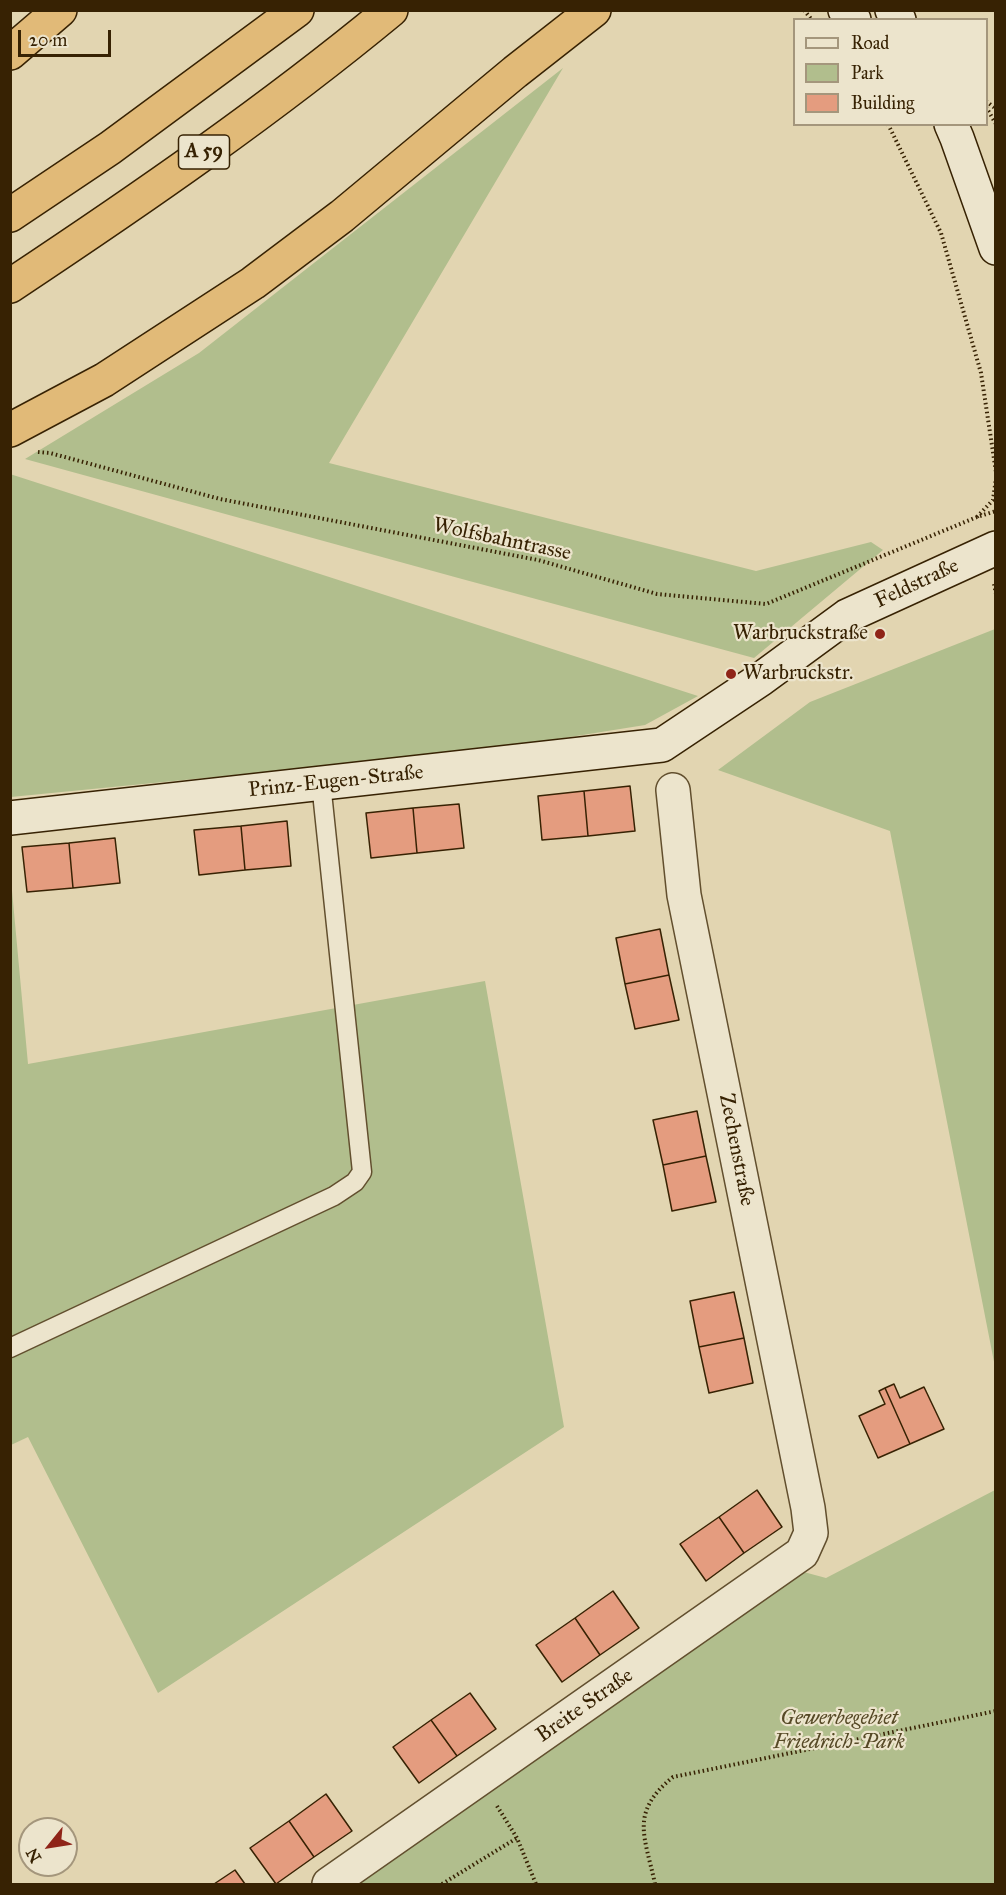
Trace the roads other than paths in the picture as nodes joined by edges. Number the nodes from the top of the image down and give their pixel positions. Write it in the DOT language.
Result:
graph roads {
  1 [pos="60,10"];
  2 [pos="297,10"];
  3 [pos="391,10"];
  4 [pos="567,10"];
  5 [pos="594,10"];
  6 [pos="10,53"];
  7 [pos="515,72"];
  8 [pos="952,129"];
  9 [pos="10,215"];
  10 [pos="996,248"];
  11 [pos="10,286"];
  12 [pos="22,434"];
  13 [pos="996,548"];
  14 [pos="662,745"];
  15 [pos="321,783"];
  16 [pos="674,790"];
  17 [pos="10,818"];
  18 [pos="10,1347"];
  19 [pos="808,1508"];
  20 [pos="329,1884"];
  1 -- 6 [label="highway"];
  2 -- 9 [label="highway, A 59"];
  3 -- 11 [label="highway, A 59"];
  4 -- 7 [label="highway"];
  5 -- 7 [label="highway"];
  7 -- 12 [label="highway"];
  8 -- 10 [label="street"];
  13 -- 14 [label="street, Feldstraße"];
  14 -- 15 [label="street, Prinz-Eugen-Straße"];
  15 -- 17 [label="street, Prinz-Eugen-Straße"];
  15 -- 18 [label="lane"];
  16 -- 19 [label="street, Zechenstraße"];
  19 -- 20 [label="street, Breite Straße"];
}
